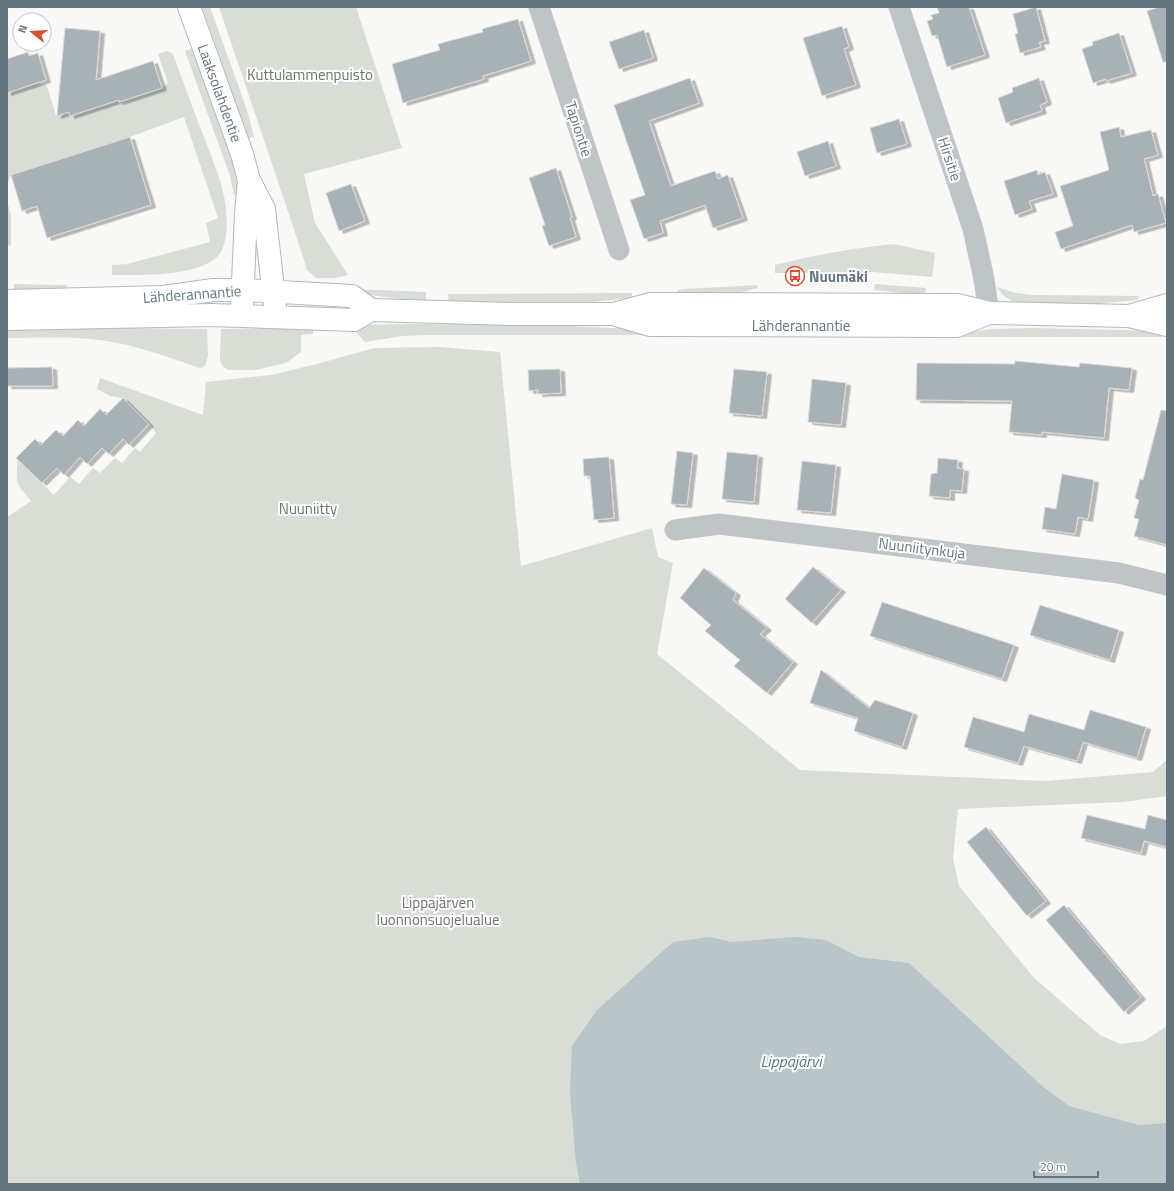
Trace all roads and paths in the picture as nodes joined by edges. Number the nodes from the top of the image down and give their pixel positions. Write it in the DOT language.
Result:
graph roads {
  1 [pos="189,7"];
  2 [pos="539,7"];
  3 [pos="899,7"];
  4 [pos="249,180"];
  5 [pos="619,250"];
  6 [pos="243,290"];
  7 [pos="274,291"];
  8 [pos="7,301"];
  9 [pos="1167,305"];
  10 [pos="372,310"];
  11 [pos="988,313"];
  12 [pos="241,316"];
  13 [pos="1129,316"];
  14 [pos="276,318"];
  15 [pos="7,319"];
  16 [pos="1167,325"];
  17 [pos="675,530"];
  18 [pos="1167,585"];
  1 -- 4 [label="main road, Laaksolahdentie"];
  2 -- 5 [label="street, Tapiontie"];
  3 -- 11 [label="street, Hirsitie"];
  4 -- 6 [label="main road, Laaksolahdentie"];
  4 -- 7 [label="main road, Laaksolahdentie"];
  6 -- 7 [label="main road, Lähderannantie"];
  6 -- 8 [label="main road, Lähderannantie"];
  6 -- 12 [label="main road, Laaksolahdentie"];
  7 -- 10 [label="main road, Lähderannantie"];
  7 -- 14 [label="main road, Laaksolahdentie"];
  9 -- 13 [label="main road, Lähderannantie"];
  10 -- 11 [label="main road, Lähderannantie"];
  10 -- 14 [label="main road, Lähderannantie"];
  11 -- 13 [label="main road, Lähderannantie"];
  12 -- 14 [label="main road, Lähderannantie"];
  12 -- 15 [label="main road, Lähderannantie"];
  13 -- 16 [label="main road, Lähderannantie"];
  17 -- 18 [label="street, Nuuniitynkuja"];
}
